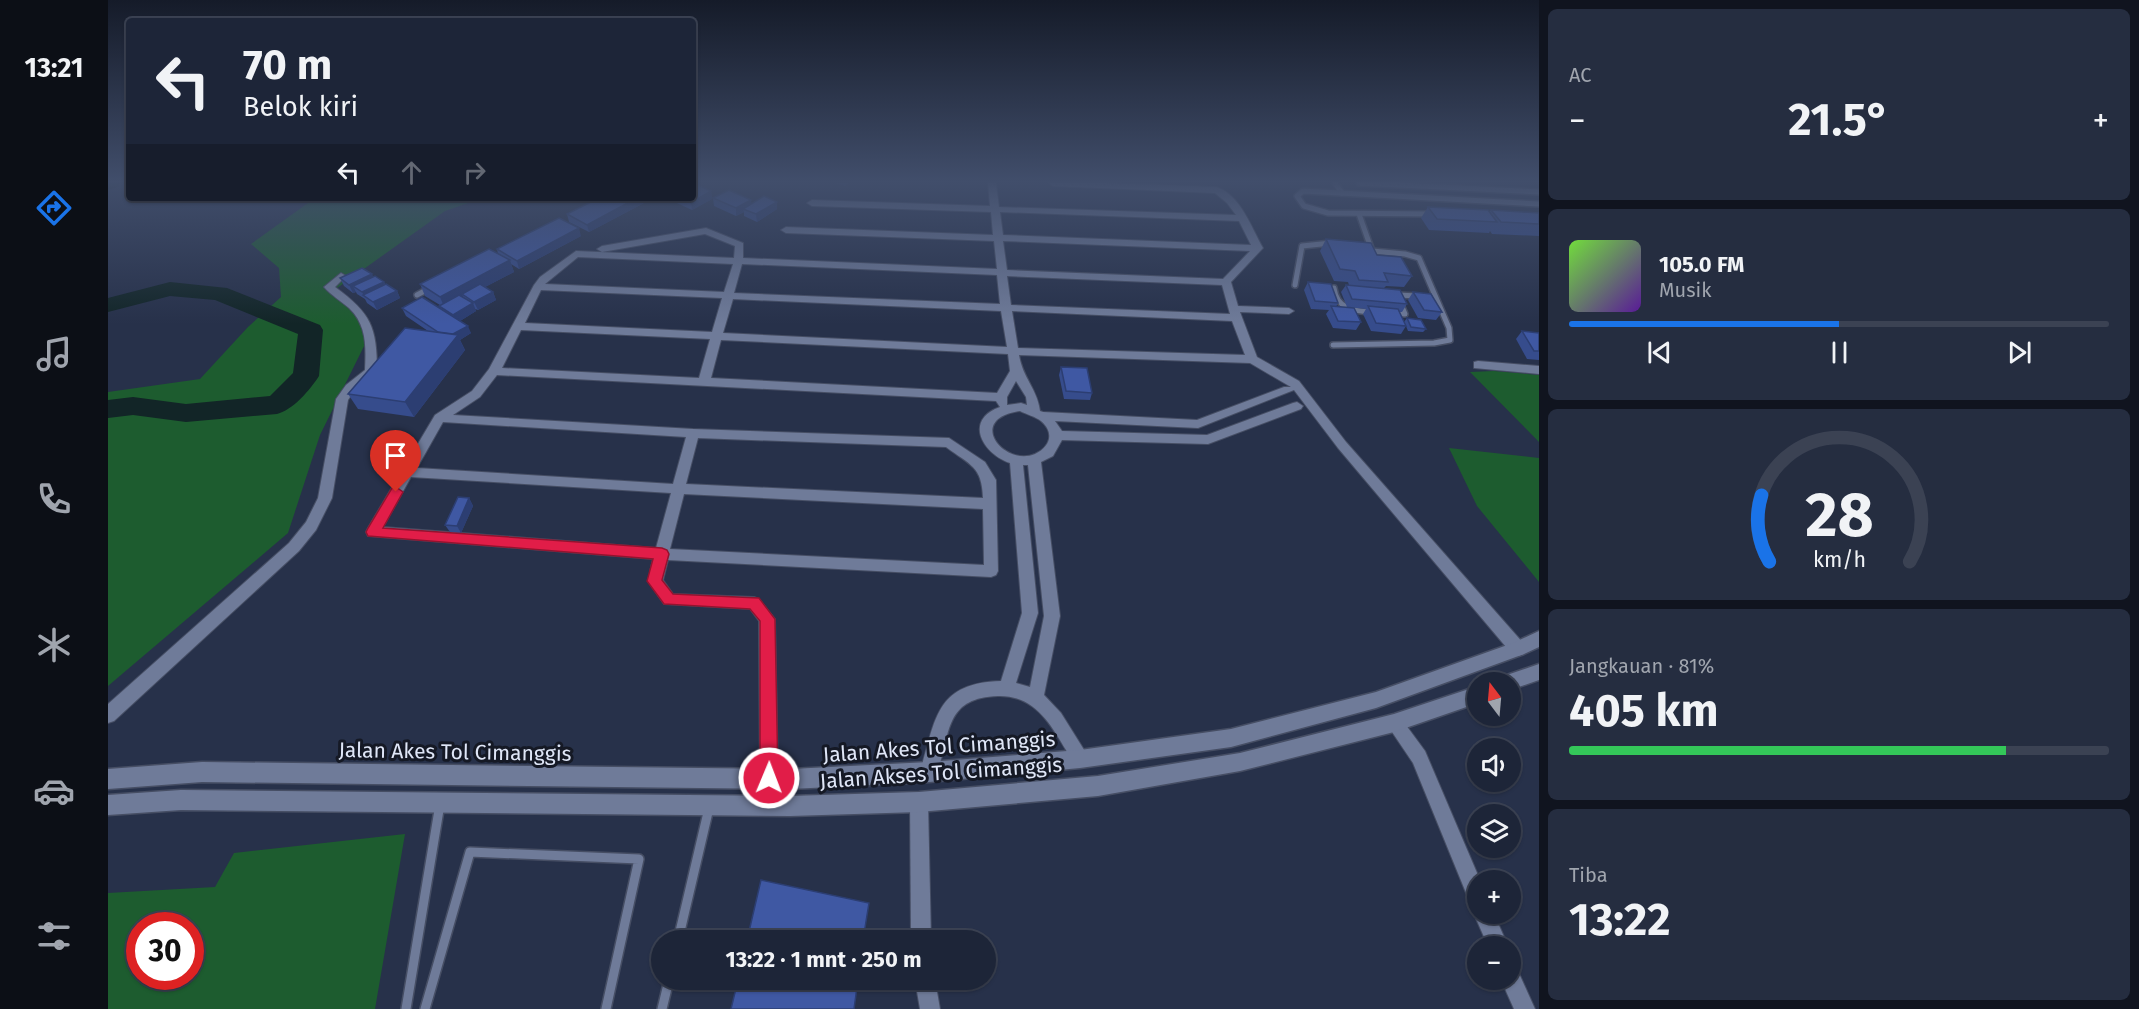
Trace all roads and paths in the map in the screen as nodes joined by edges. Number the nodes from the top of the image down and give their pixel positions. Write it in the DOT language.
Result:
graph roads {
  1 [pos="788,230"];
  2 [pos="997,230"];
  3 [pos="1247,230"];
  4 [pos="1365,230"];
  5 [pos="998,238"];
  6 [pos="1334,244"];
  7 [pos="1257,249"];
  8 [pos="1363,249"];
  9 [pos="1372,251"];
  10 [pos="576,254"];
  11 [pos="738,262"];
  12 [pos="1001,272"];
  13 [pos="341,276"];
  14 [pos="1226,282"];
  15 [pos="437,285"];
  16 [pos="1295,285"];
  17 [pos="538,288"];
  18 [pos="1334,288"];
  19 [pos="1390,294"];
  20 [pos="417,295"];
  21 [pos="1398,295"];
  22 [pos="728,297"];
  23 [pos="1436,297"];
  24 [pos="1006,308"];
  25 [pos="1289,311"];
  26 [pos="1235,313"];
  27 [pos="518,326"];
  28 [pos="716,337"];
  29 [pos="1334,345"];
  30 [pos="1013,351"];
  31 [pos="1252,359"];
  32 [pos="1478,365"];
  33 [pos="1016,370"];
  34 [pos="1539,370"];
  35 [pos="494,371"];
  36 [pos="704,381"];
  37 [pos="1288,390"];
  38 [pos="1002,403"];
  39 [pos="1297,406"];
  40 [pos="1039,414"];
  41 [pos="439,418"];
  42 [pos="1198,424"];
  43 [pos="693,433"];
  44 [pos="1057,435"];
  45 [pos="1208,440"];
  46 [pos="991,443"];
  47 [pos="964,453"];
  48 [pos="1016,459"];
  49 [pos="1034,461"];
  50 [pos="408,472"];
  51 [pos="679,489"];
  52 [pos="990,504"];
  53 [pos="662,554"];
  54 [pos="1539,639"];
  55 [pos="1518,649"];
  56 [pos="1539,672"];
  57 [pos="1521,678"];
  58 [pos="1007,687"];
  59 [pos="1036,696"];
  60 [pos="1467,698"];
  61 [pos="1376,700"];
  62 [pos="108,715"];
  63 [pos="1394,723"];
  64 [pos="1080,759"];
  65 [pos="929,772"];
  66 [pos="769,778"];
  67 [pos="108,779"];
  68 [pos="791,779"];
  69 [pos="440,801"];
  70 [pos="919,802"];
  71 [pos="108,805"];
  72 [pos="710,805"];
  73 [pos="790,806"];
  74 [pos="1467,872"];
  75 [pos="680,930"];
  76 [pos="921,930"];
  77 [pos="667,990"];
  78 [pos="927,990"];
  79 [pos="1516,990"];
  80 [pos="406,1009"];
  81 [pos="425,1009"];
  82 [pos="606,1009"];
  83 [pos="662,1009"];
  84 [pos="930,1009"];
  85 [pos="1525,1009"];
  1 -- 5 [label="street"];
  2 -- 5 [label="street"];
  3 -- 7 [label="street"];
  4 -- 9 [label="lane"];
  5 -- 7 [label="street"];
  5 -- 12 [label="street"];
  6 -- 16 [label="lane"];
  7 -- 14 [label="street"];
  8 -- 9 [label="lane"];
  9 -- 23 [label="lane"];
  10 -- 11 [label="street"];
  10 -- 11 [label="street"];
  10 -- 17 [label="street"];
  11 -- 12 [label="street"];
  11 -- 22 [label="street"];
  12 -- 14 [label="street"];
  12 -- 24 [label="street"];
  13 -- 62 [label="street"];
  14 -- 26 [label="street"];
  15 -- 20 [label="lane"];
  17 -- 22 [label="street"];
  17 -- 27 [label="street"];
  18 -- 21 [label="lane"];
  19 -- 21 [label="lane"];
  21 -- 23 [label="lane"];
  22 -- 24 [label="street"];
  22 -- 28 [label="street"];
  23 -- 29 [label="lane"];
  24 -- 26 [label="street"];
  24 -- 30 [label="street"];
  25 -- 26 [label="street"];
  26 -- 31 [label="street"];
  27 -- 28 [label="street"];
  27 -- 35 [label="street"];
  28 -- 30 [label="street"];
  28 -- 36 [label="street"];
  30 -- 31 [label="street"];
  30 -- 33 [label="street"];
  31 -- 55 [label="street"];
  32 -- 34 [label="street"];
  33 -- 38 [label="street"];
  33 -- 40 [label="street"];
  35 -- 36 [label="street"];
  35 -- 41 [label="street"];
  36 -- 38 [label="street"];
  37 -- 42 [label="street"];
  38 -- 40 [label="street"];
  38 -- 46 [label="street"];
  39 -- 45 [label="street"];
  40 -- 42 [label="street"];
  40 -- 44 [label="street"];
  41 -- 43 [label="street"];
  41 -- 50 [label="street"];
  42 -- 45 [label="street"];
  43 -- 47 [label="street"];
  43 -- 51 [label="street"];
  44 -- 45 [label="street"];
  44 -- 49 [label="street"];
  46 -- 47 [label="street"];
  46 -- 48 [label="street"];
  47 -- 52 [label="street"];
  48 -- 49 [label="street"];
  48 -- 58 [label="street"];
  49 -- 59 [label="street"];
  50 -- 51 [label="street"];
  50 -- 53 [label="street"];
  51 -- 52 [label="street"];
  51 -- 53 [label="street"];
  52 -- 53 [label="street"];
  53 -- 66 [label="street"];
  54 -- 55 [label="main road, Jalan Akes Tol Cimanggis"];
  55 -- 61 [label="main road, Jalan Akes Tol Cimanggis"];
  56 -- 57 [label="main road"];
  58 -- 59 [label="street"];
  58 -- 65 [label="street"];
  59 -- 64 [label="street"];
  60 -- 63 [label="main road, Jalan Akses Tol Cimanggis"];
  61 -- 63 [label="main road"];
  61 -- 64 [label="main road, Jalan Akes Tol Cimanggis"];
  63 -- 70 [label="main road, Jalan Akses Tol Cimanggis"];
  63 -- 74 [label="street"];
  64 -- 65 [label="main road, Jalan Akes Tol Cimanggis"];
  65 -- 68 [label="main road, Jalan Akes Tol Cimanggis"];
  66 -- 67 [label="main road, Jalan Akes Tol Cimanggis"];
  66 -- 68 [label="main road, Jalan Akes Tol Cimanggis"];
  68 -- 73 [label="main road"];
  69 -- 71 [label="main road, Jalan Akses Tol Cimanggis"];
  69 -- 72 [label="main road, Jalan Akses Tol Cimanggis"];
  69 -- 80 [label="lane"];
  70 -- 73 [label="main road, Jalan Akses Tol Cimanggis"];
  70 -- 76 [label="street"];
  72 -- 73 [label="main road, Jalan Akses Tol Cimanggis"];
  72 -- 75 [label="lane"];
  77 -- 83 [label="lane"];
  78 -- 84 [label="street"];
  79 -- 85 [label="street"];
  81 -- 82 [label="lane"];
}
